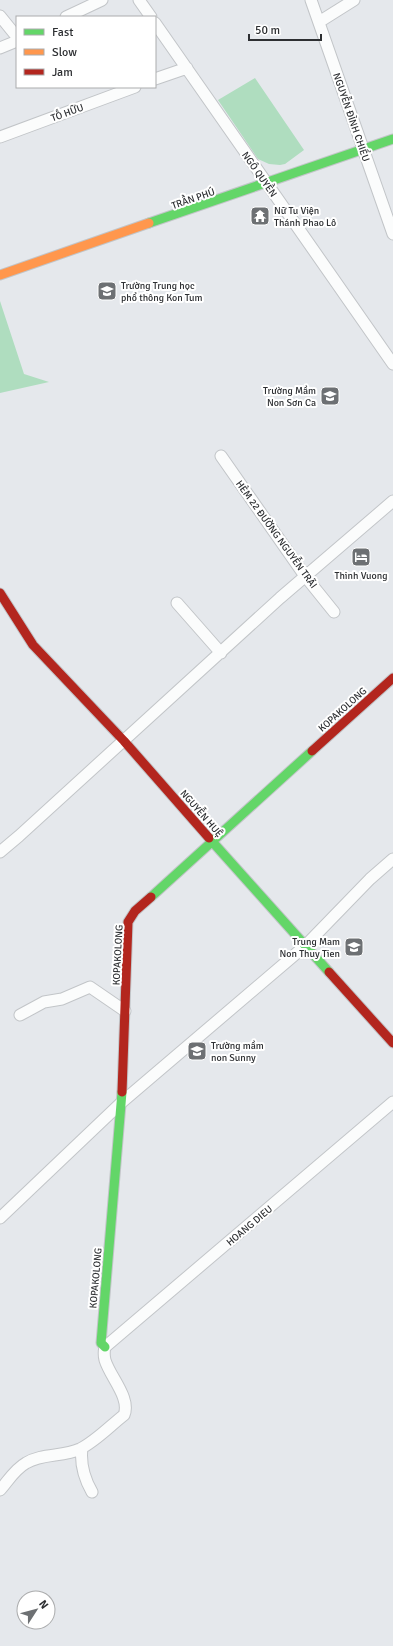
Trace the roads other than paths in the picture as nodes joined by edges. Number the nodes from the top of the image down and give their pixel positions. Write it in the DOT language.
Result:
graph roads {
  1 [pos="102,0"];
  2 [pos="139,0"];
  3 [pos="311,0"];
  4 [pos="354,0"];
  5 [pos="0,16"];
  6 [pos="68,16"];
  7 [pos="150,16"];
  8 [pos="319,22"];
  9 [pos="156,24"];
  10 [pos="16,36"];
  11 [pos="16,41"];
  12 [pos="0,48"];
  13 [pos="187,68"];
  14 [pos="156,80"];
  15 [pos="132,88"];
  16 [pos="0,137"];
  17 [pos="393,140"];
  18 [pos="363,150"];
  19 [pos="267,184"];
  20 [pos="393,234"];
  21 [pos="0,275"];
  22 [pos="393,364"];
  23 [pos="221,456"];
  24 [pos="393,501"];
  25 [pos="305,576"];
  26 [pos="0,593"];
  27 [pos="177,602"];
  28 [pos="334,612"];
  29 [pos="221,653"];
  30 [pos="393,678"];
  31 [pos="124,741"];
  32 [pos="212,842"];
  33 [pos="0,852"];
  34 [pos="393,859"];
  35 [pos="305,946"];
  36 [pos="125,1011"];
  37 [pos="20,1015"];
  38 [pos="393,1043"];
  39 [pos="122,1102"];
  40 [pos="393,1102"];
  41 [pos="0,1218"];
  42 [pos="105,1348"];
  43 [pos="82,1448"];
  44 [pos="0,1490"];
  45 [pos="92,1492"];
  1 -- 6 [label="street"];
  2 -- 7 [label="street"];
  3 -- 8 [label="street, NGUYỄN ĐÌNH CHIỂU"];
  4 -- 8 [label="street"];
  5 -- 10 [label="street"];
  8 -- 18 [label="street, NGUYỄN ĐÌNH CHIỂU"];
  9 -- 13 [label="street, NGÔ QUYỀN"];
  11 -- 12 [label="street"];
  13 -- 14 [label="street"];
  13 -- 19 [label="street, NGÔ QUYỀN"];
  15 -- 16 [label="street, TỐ HỮU"];
  17 -- 18 [label="street, TRẦN PHÚ"];
  18 -- 19 [label="street, TRẦN PHÚ"];
  18 -- 20 [label="street, NGUYỄN ĐÌNH CHIỂU"];
  19 -- 21 [label="street, TRẦN PHÚ"];
  19 -- 22 [label="street, NGÔ QUYỀN"];
  23 -- 25 [label="street, HẺM 22 ĐƯỜNG NGUYỄN TRÃI"];
  24 -- 25 [label="street"];
  25 -- 28 [label="street, HẺM 22 ĐƯỜNG NGUYỄN TRÃI"];
  25 -- 29 [label="street"];
  26 -- 31 [label="street, NGUYỄN HUỆ"];
  27 -- 29 [label="street"];
  29 -- 31 [label="street"];
  30 -- 32 [label="street, KOPAKOLONG"];
  31 -- 32 [label="street, NGUYỄN HUỆ"];
  31 -- 33 [label="street"];
  32 -- 35 [label="street, NGUYỄN HUỆ"];
  32 -- 36 [label="street, KOPAKOLONG"];
  34 -- 35 [label="street"];
  35 -- 38 [label="street, NGUYỄN HUỆ"];
  35 -- 39 [label="street"];
  36 -- 37 [label="street"];
  36 -- 39 [label="street, KOPAKOLONG"];
  39 -- 41 [label="street"];
  39 -- 42 [label="street, KOPAKOLONG"];
  40 -- 42 [label="street, HOANG DIEU"];
  42 -- 43 [label="street"];
  43 -- 44 [label="street"];
  43 -- 45 [label="street"];
}
